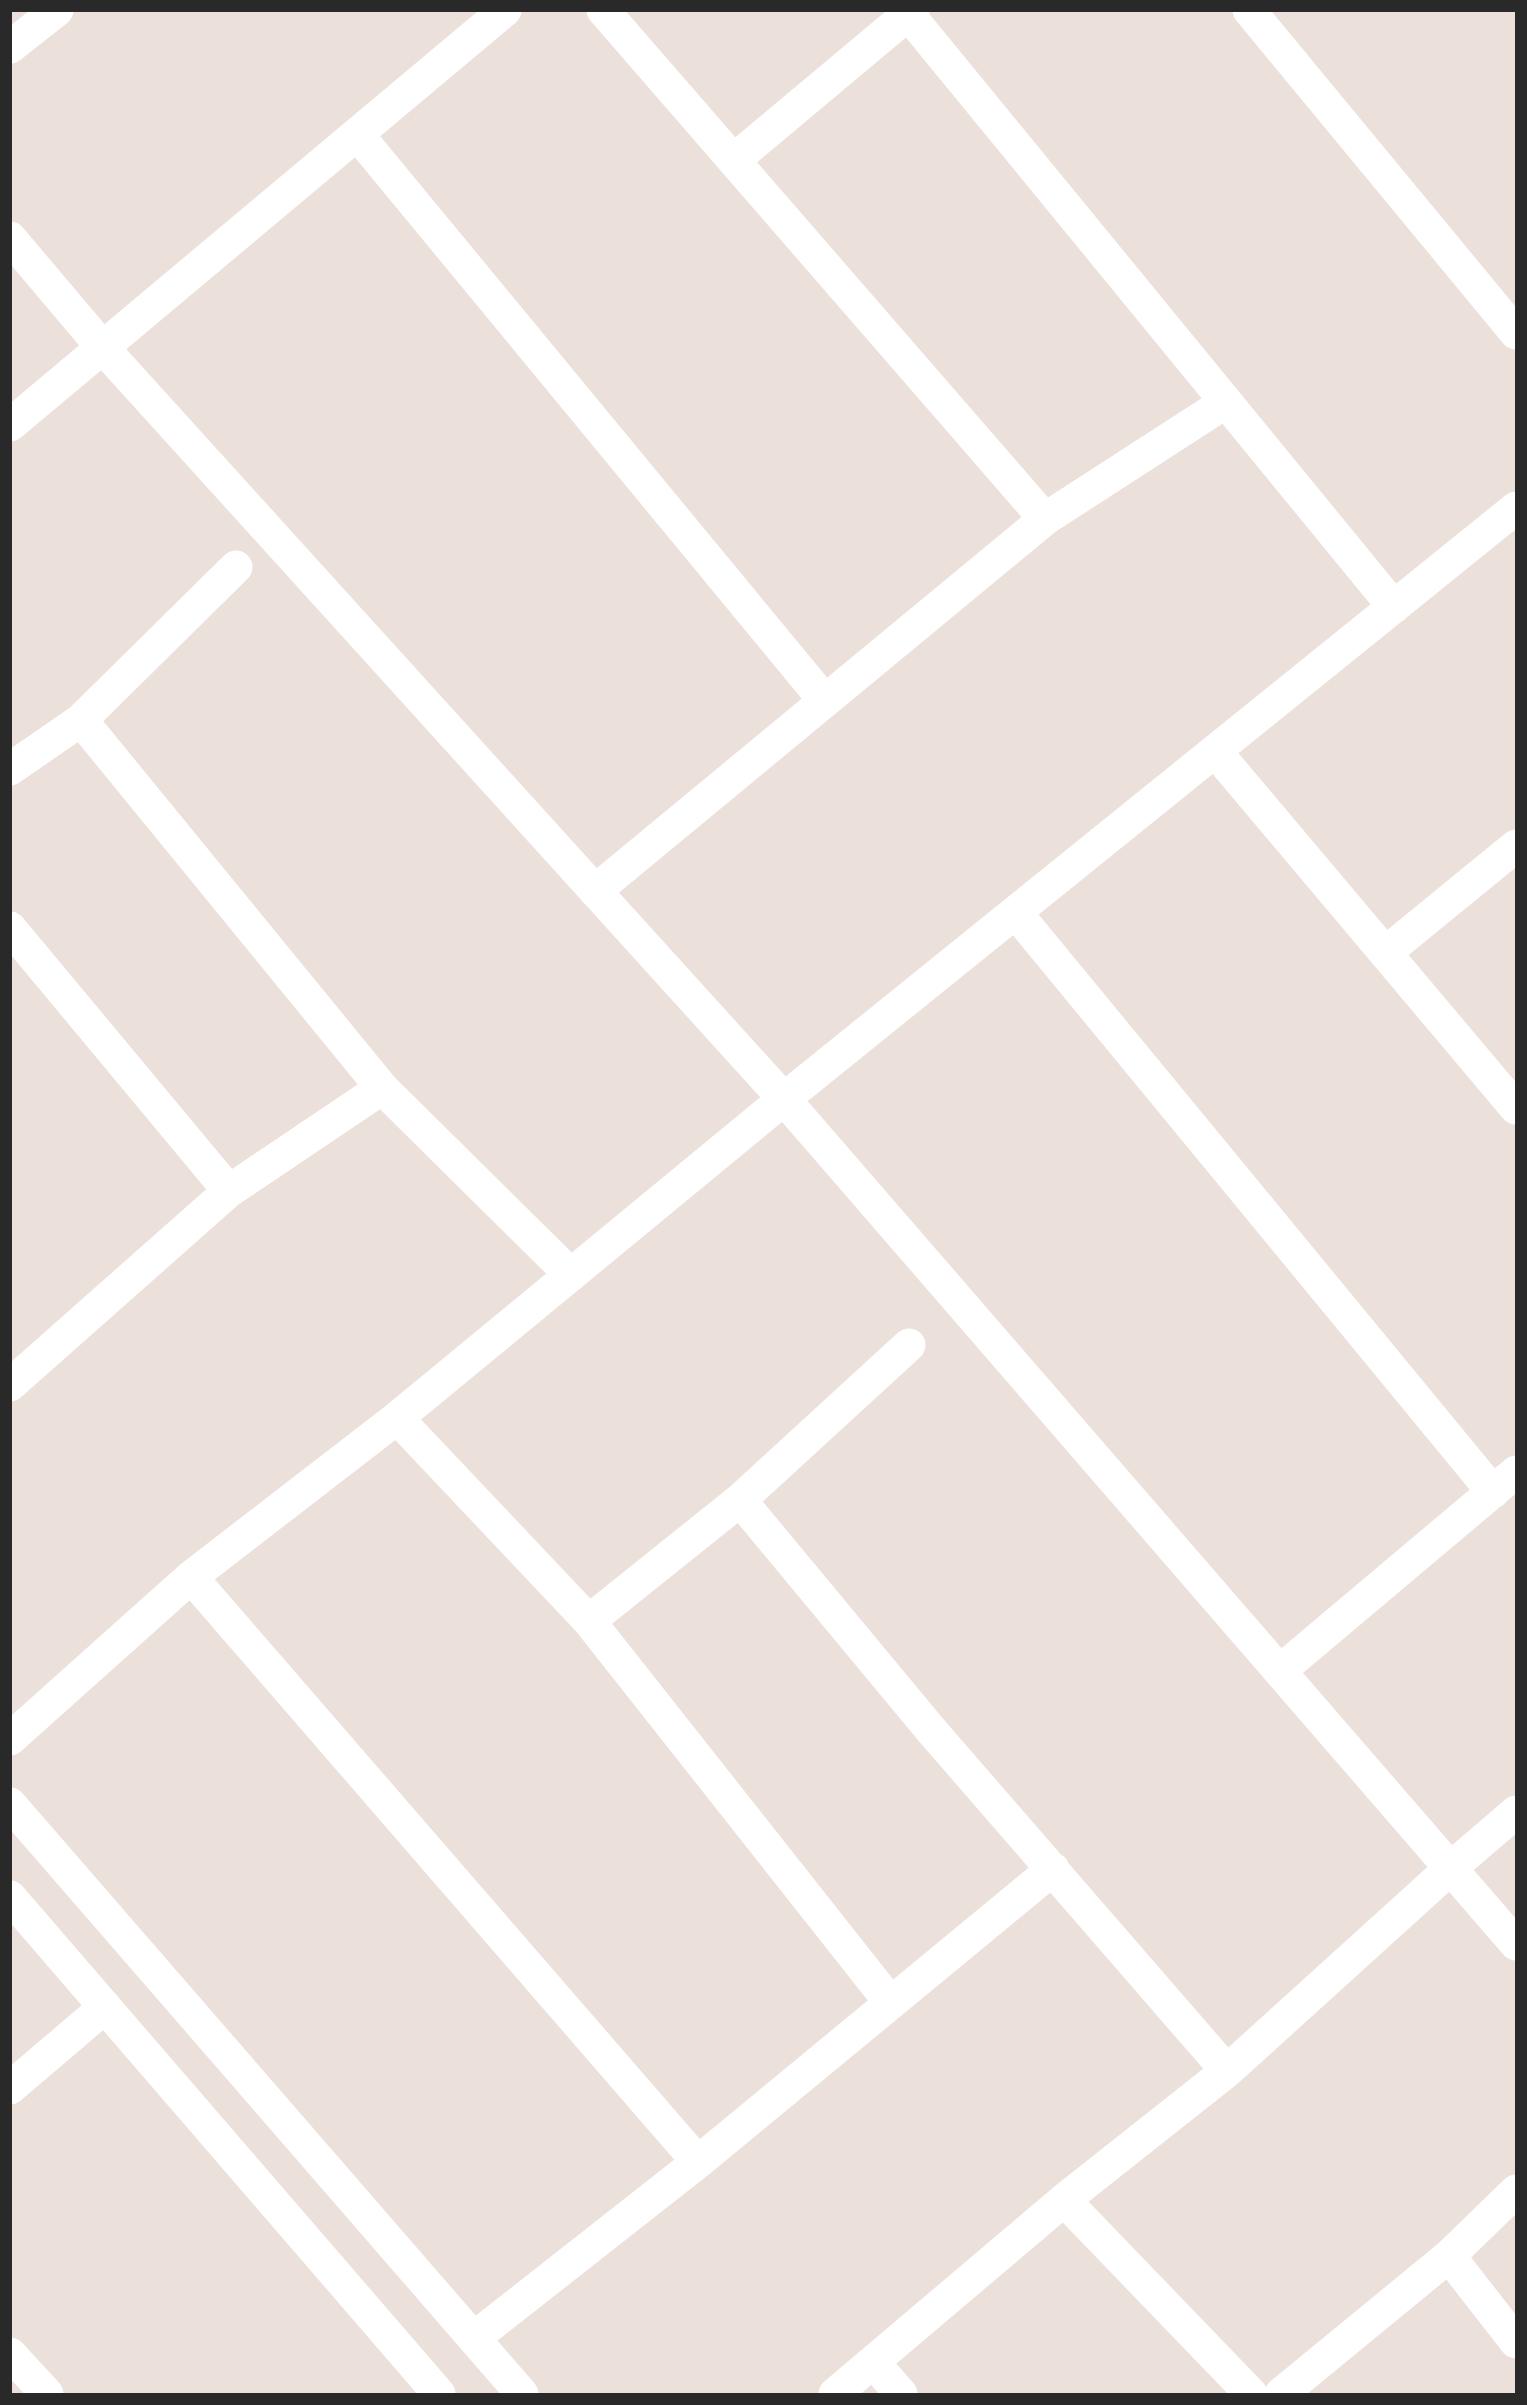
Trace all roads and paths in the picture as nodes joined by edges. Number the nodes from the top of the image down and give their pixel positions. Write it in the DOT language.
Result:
graph roads {
  1 [pos="57,10"];
  2 [pos="505,10"];
  3 [pos="603,10"];
  4 [pos="1249,10"];
  5 [pos="911,12"];
  6 [pos="10,47"];
  7 [pos="357,134"];
  8 [pos="734,160"];
  9 [pos="10,238"];
  10 [pos="1516,333"];
  11 [pos="103,348"];
  12 [pos="1226,402"];
  13 [pos="10,425"];
  14 [pos="1516,508"];
  15 [pos="1045,519"];
  16 [pos="236,567"];
  17 [pos="1394,607"];
  18 [pos="825,701"];
  19 [pos="81,720"];
  20 [pos="1215,752"];
  21 [pos="10,769"];
  22 [pos="1516,846"];
  23 [pos="595,891"];
  24 [pos="1016,913"];
  25 [pos="10,928"];
  26 [pos="1385,953"];
  27 [pos="382,1088"];
  28 [pos="784,1099"];
  29 [pos="1516,1108"];
  30 [pos="229,1191"];
  31 [pos="571,1275"];
  32 [pos="909,1345"];
  33 [pos="10,1385"];
  34 [pos="397,1418"];
  35 [pos="1505,1482"];
  36 [pos="740,1500"];
  37 [pos="191,1577"];
  38 [pos="589,1621"];
  39 [pos="1281,1670"];
  40 [pos="10,1739"];
  41 [pos="10,1804"];
  42 [pos="1516,1812"];
  43 [pos="1452,1867"];
  44 [pos="1053,1869"];
  45 [pos="10,1897"];
  46 [pos="1516,1944"];
  47 [pos="890,2002"];
  48 [pos="105,2007"];
  49 [pos="1227,2071"];
  50 [pos="10,2088"];
  51 [pos="698,2162"];
  52 [pos="1516,2191"];
  53 [pos="1064,2200"];
  54 [pos="1449,2256"];
  55 [pos="474,2338"];
  56 [pos="1516,2342"];
  57 [pos="10,2355"];
  58 [pos="874,2363"];
  59 [pos="47,2394"];
  60 [pos="440,2394"];
  61 [pos="522,2394"];
  62 [pos="835,2394"];
  63 [pos="901,2394"];
  64 [pos="1251,2394"];
  65 [pos="1281,2394"];
  1 -- 6 [label="street"];
  2 -- 7 [label="street"];
  3 -- 8 [label="street"];
  4 -- 10 [label="street"];
  5 -- 8 [label="street"];
  5 -- 12 [label="street"];
  7 -- 11 [label="street"];
  7 -- 18 [label="street"];
  8 -- 15 [label="street"];
  9 -- 11 [label="street"];
  11 -- 13 [label="street"];
  11 -- 23 [label="street"];
  12 -- 15 [label="street"];
  12 -- 17 [label="street"];
  14 -- 17 [label="street"];
  15 -- 18 [label="street"];
  16 -- 19 [label="street"];
  17 -- 20 [label="street"];
  18 -- 23 [label="street"];
  19 -- 21 [label="street"];
  19 -- 27 [label="street"];
  20 -- 24 [label="street"];
  20 -- 26 [label="street"];
  22 -- 26 [label="street"];
  23 -- 28 [label="street"];
  24 -- 28 [label="street"];
  24 -- 35 [label="street"];
  25 -- 30 [label="street"];
  26 -- 29 [label="street"];
  27 -- 30 [label="street"];
  27 -- 31 [label="street"];
  28 -- 31 [label="street"];
  28 -- 39 [label="street"];
  30 -- 33 [label="street"];
  31 -- 34 [label="street"];
  32 -- 36 [label="street"];
  34 -- 37 [label="street"];
  34 -- 38 [label="street"];
  35 -- 39 [label="street"];
  36 -- 38 [label="street"];
  36 -- 44 [label="street"];
  37 -- 40 [label="street"];
  37 -- 51 [label="street"];
  38 -- 47 [label="street"];
  39 -- 43 [label="street"];
  41 -- 55 [label="street"];
  42 -- 43 [label="street"];
  43 -- 46 [label="street"];
  43 -- 49 [label="street"];
  44 -- 47 [label="street"];
  44 -- 49 [label="street"];
  45 -- 48 [label="street"];
  47 -- 51 [label="street"];
  48 -- 50 [label="street"];
  48 -- 60 [label="street"];
  49 -- 53 [label="street"];
  51 -- 55 [label="street"];
  52 -- 54 [label="street"];
  53 -- 58 [label="street"];
  53 -- 64 [label="street"];
  54 -- 56 [label="street"];
  54 -- 65 [label="street"];
  55 -- 61 [label="street"];
  57 -- 59 [label="street"];
  58 -- 62 [label="street"];
  58 -- 63 [label="street"];
}
